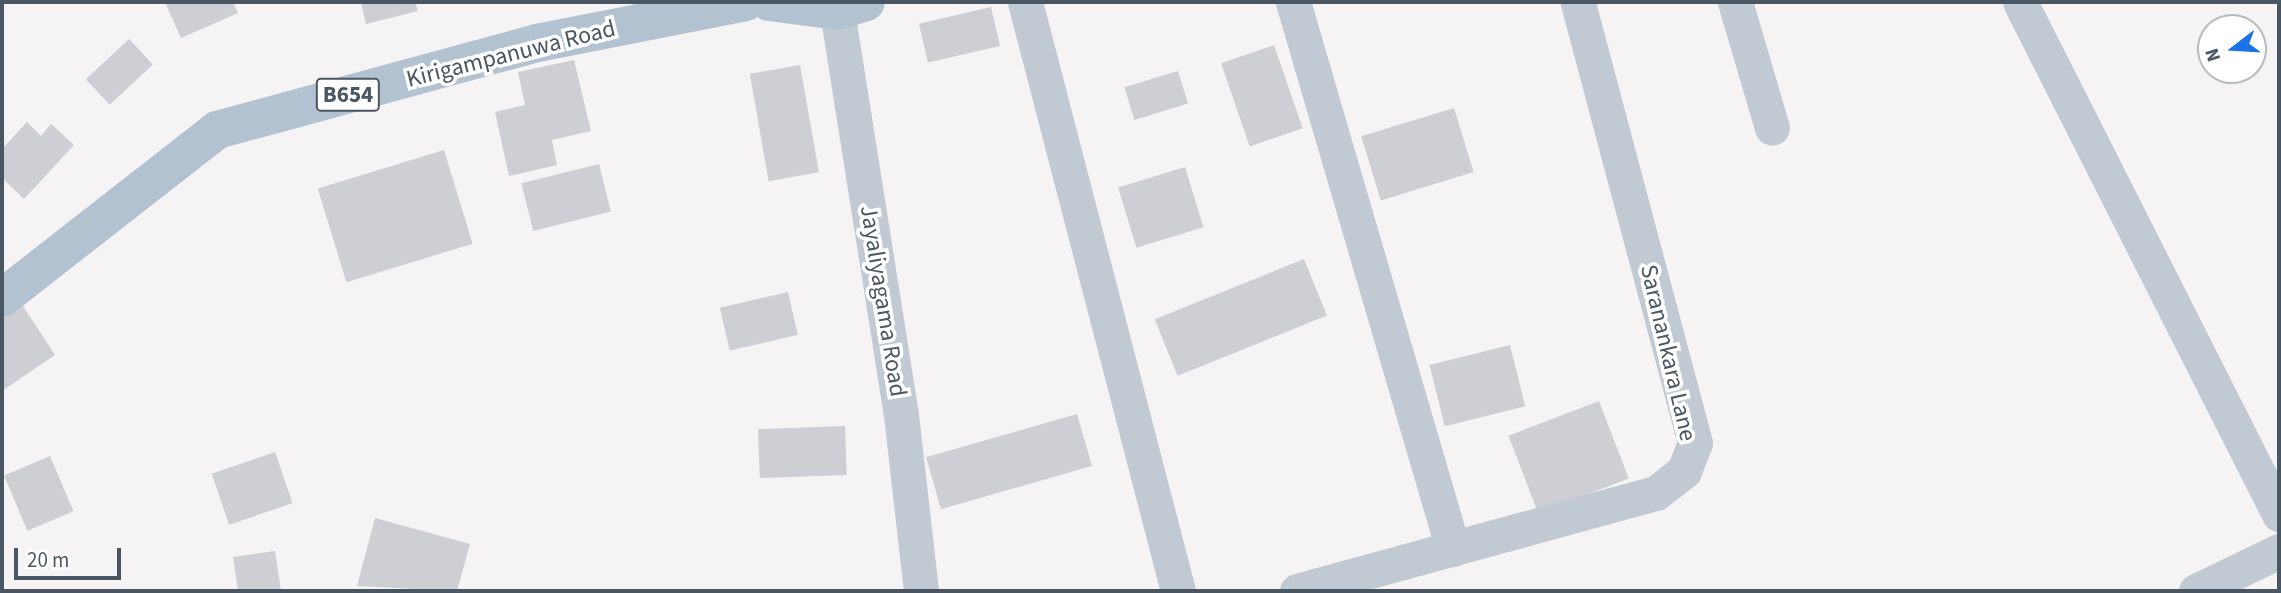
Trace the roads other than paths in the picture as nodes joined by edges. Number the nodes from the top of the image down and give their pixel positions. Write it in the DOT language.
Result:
graph roads {
  1 [pos="746,2"];
  2 [pos="769,2"];
  3 [pos="1024,2"];
  4 [pos="1293,2"];
  5 [pos="1578,2"];
  6 [pos="1735,2"];
  7 [pos="2020,2"];
  8 [pos="852,6"];
  9 [pos="1772,128"];
  10 [pos="2,298"];
  11 [pos="2279,514"];
  12 [pos="1453,549"];
  13 [pos="2279,551"];
  14 [pos="921,591"];
  15 [pos="1178,591"];
  16 [pos="1297,591"];
  17 [pos="2196,591"];
  1 -- 10 [label="main road, Kirigampanuwa Road / B654"];
  2 -- 8 [label="main road"];
  3 -- 15 [label="street"];
  4 -- 12 [label="street"];
  5 -- 12 [label="street, Saranankara Lane"];
  6 -- 9 [label="street"];
  7 -- 11 [label="street"];
  8 -- 14 [label="street, Jayaliyagama Road"];
  12 -- 16 [label="street, Saranankara Lane"];
  13 -- 17 [label="street"];
}
